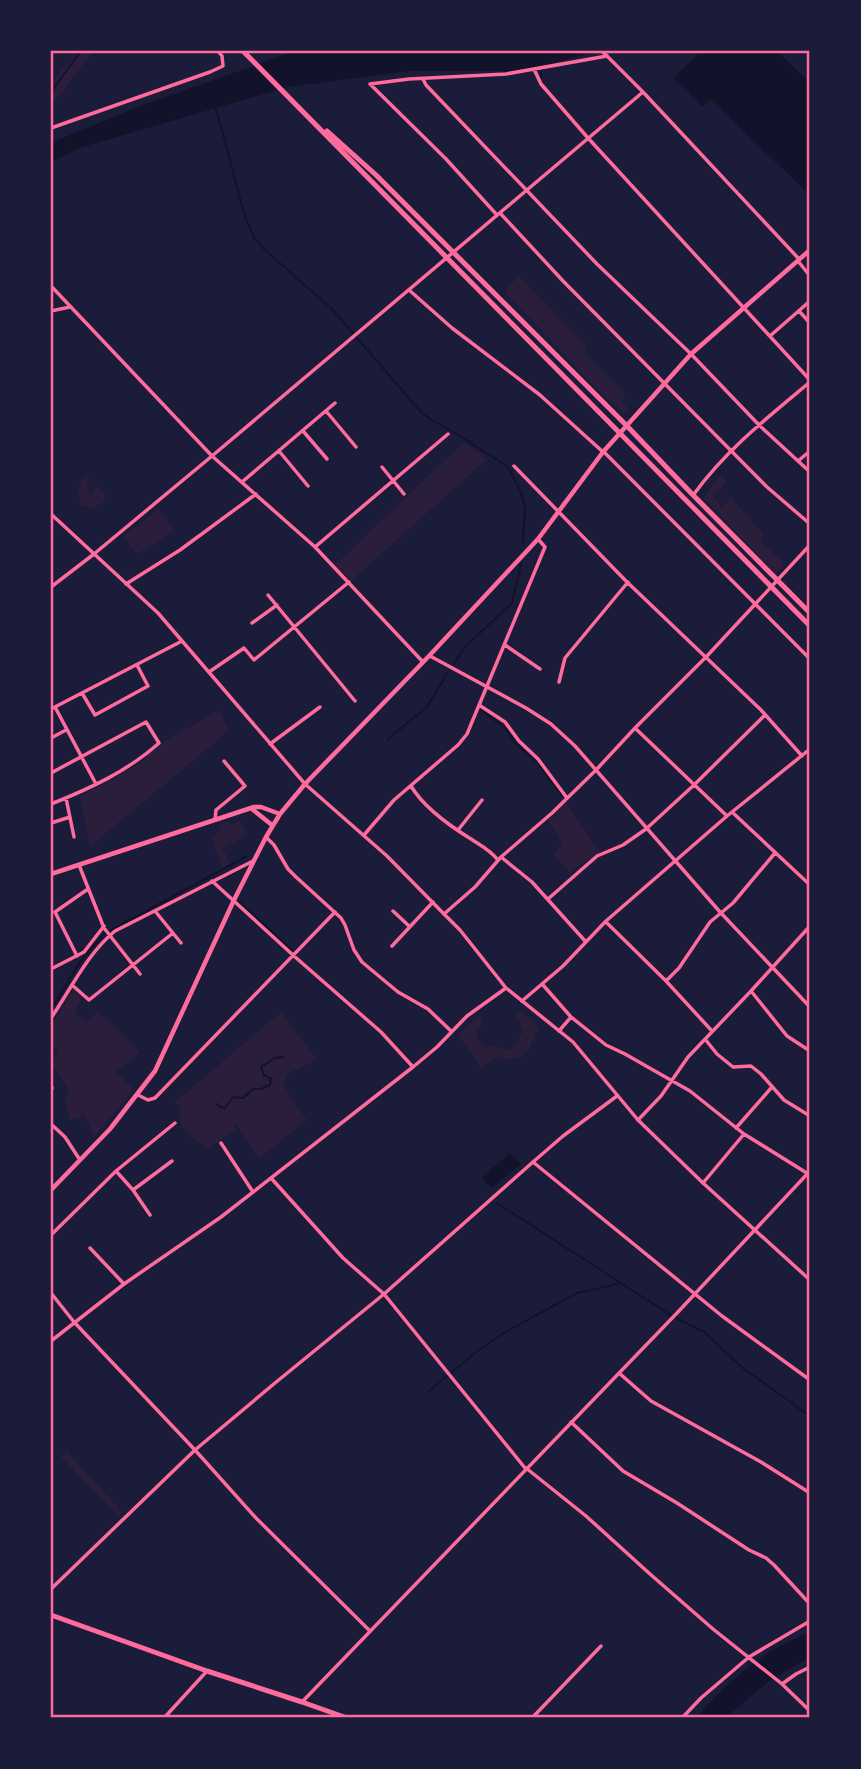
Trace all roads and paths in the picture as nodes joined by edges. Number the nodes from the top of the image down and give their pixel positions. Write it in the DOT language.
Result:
graph roads {
  1 [pos="218,51"];
  2 [pos="243,51"];
  3 [pos="605,53"];
  4 [pos="534,69"];
  5 [pos="423,79"];
  6 [pos="643,92"];
  7 [pos="288,96"];
  8 [pos="51,128"];
  9 [pos="588,138"];
  10 [pos="526,190"];
  11 [pos="498,214"];
  12 [pos="810,250"];
  13 [pos="452,253"];
  14 [pos="446,257"];
  15 [pos="798,260"];
  16 [pos="810,276"];
  17 [pos="51,286"];
  18 [pos="409,290"];
  19 [pos="810,301"];
  20 [pos="70,307"];
  21 [pos="744,308"];
  22 [pos="51,311"];
  23 [pos="799,311"];
  24 [pos="810,323"];
  25 [pos="771,336"];
  26 [pos="691,354"];
  27 [pos="810,381"];
  28 [pos="664,383"];
  29 [pos="335,403"];
  30 [pos="325,410"];
  31 [pos="759,425"];
  32 [pos="627,426"];
  33 [pos="302,431"];
  34 [pos="621,434"];
  35 [pos="448,435"];
  36 [pos="356,447"];
  37 [pos="731,450"];
  38 [pos="279,451"];
  39 [pos="810,451"];
  40 [pos="603,452"];
  41 [pos="212,456"];
  42 [pos="327,459"];
  43 [pos="798,461"];
  44 [pos="514,466"];
  45 [pos="382,467"];
  46 [pos="810,472"];
  47 [pos="393,481"];
  48 [pos="242,482"];
  49 [pos="308,486"];
  50 [pos="256,494"];
  51 [pos="404,494"];
  52 [pos="693,495"];
  53 [pos="559,513"];
  54 [pos="51,514"];
  55 [pos="810,524"];
  56 [pos="538,539"];
  57 [pos="810,545"];
  58 [pos="315,547"];
  59 [pos="94,554"];
  60 [pos="777,580"];
  61 [pos="349,582"];
  62 [pos="628,582"];
  63 [pos="126,584"];
  64 [pos="51,587"];
  65 [pos="771,587"];
  66 [pos="268,594"];
  67 [pos="756,603"];
  68 [pos="276,605"];
  69 [pos="810,613"];
  70 [pos="252,623"];
  71 [pos="810,626"];
  72 [pos="295,628"];
  73 [pos="182,641"];
  74 [pos="505,645"];
  75 [pos="429,656"];
  76 [pos="707,656"];
  77 [pos="810,659"];
  78 [pos="423,662"];
  79 [pos="136,664"];
  80 [pos="540,669"];
  81 [pos="209,672"];
  82 [pos="559,682"];
  83 [pos="486,688"];
  84 [pos="82,693"];
  85 [pos="355,701"];
  86 [pos="479,705"];
  87 [pos="320,707"];
  88 [pos="53,708"];
  89 [pos="765,715"];
  90 [pos="635,728"];
  91 [pos="66,730"];
  92 [pos="51,738"];
  93 [pos="270,744"];
  94 [pos="810,749"];
  95 [pos="802,756"];
  96 [pos="81,757"];
  97 [pos="224,761"];
  98 [pos="596,770"];
  99 [pos="51,773"];
  100 [pos="96,784"];
  101 [pos="305,784"];
  102 [pos="694,785"];
  103 [pos="411,786"];
  104 [pos="66,798"];
  105 [pos="567,798"];
  106 [pos="482,800"];
  107 [pos="51,804"];
  108 [pos="251,808"];
  109 [pos="732,812"];
  110 [pos="280,814"];
  111 [pos="727,816"];
  112 [pos="70,817"];
  113 [pos="215,820"];
  114 [pos="51,822"];
  115 [pos="272,825"];
  116 [pos="646,829"];
  117 [pos="457,830"];
  118 [pos="364,835"];
  119 [pos="74,837"];
  120 [pos="266,837"];
  121 [pos="775,853"];
  122 [pos="499,859"];
  123 [pos="254,860"];
  124 [pos="675,861"];
  125 [pos="79,865"];
  126 [pos="51,874"];
  127 [pos="212,881"];
  128 [pos="810,885"];
  129 [pos="89,889"];
  130 [pos="234,900"];
  131 [pos="548,900"];
  132 [pos="433,902"];
  133 [pos="155,911"];
  134 [pos="393,911"];
  135 [pos="335,912"];
  136 [pos="720,912"];
  137 [pos="444,914"];
  138 [pos="606,921"];
  139 [pos="409,926"];
  140 [pos="810,926"];
  141 [pos="104,927"];
  142 [pos="173,933"];
  143 [pos="108,935"];
  144 [pos="586,942"];
  145 [pos="181,943"];
  146 [pos="392,946"];
  147 [pos="77,956"];
  148 [pos="294,956"];
  149 [pos="132,964"];
  150 [pos="772,968"];
  151 [pos="51,969"];
  152 [pos="140,974"];
  153 [pos="666,981"];
  154 [pos="542,984"];
  155 [pos="72,985"];
  156 [pos="506,988"];
  157 [pos="751,991"];
  158 [pos="522,1001"];
  159 [pos="810,1007"];
  160 [pos="571,1017"];
  161 [pos="51,1018"];
  162 [pos="452,1031"];
  163 [pos="712,1031"];
  164 [pos="558,1032"];
  165 [pos="705,1039"];
  166 [pos="810,1051"];
  167 [pos="413,1067"];
  168 [pos="672,1080"];
  169 [pos="772,1087"];
  170 [pos="138,1095"];
  171 [pos="617,1096"];
  172 [pos="810,1116"];
  173 [pos="638,1120"];
  174 [pos="51,1124"];
  175 [pos="175,1124"];
  176 [pos="736,1128"];
  177 [pos="744,1133"];
  178 [pos="220,1143"];
  179 [pos="80,1160"];
  180 [pos="172,1161"];
  181 [pos="533,1162"];
  182 [pos="116,1171"];
  183 [pos="810,1173"];
  184 [pos="271,1178"];
  185 [pos="703,1183"];
  186 [pos="51,1190"];
  187 [pos="133,1190"];
  188 [pos="253,1192"];
  189 [pos="150,1215"];
  190 [pos="755,1230"];
  191 [pos="51,1235"];
  192 [pos="90,1248"];
  193 [pos="810,1280"];
  194 [pos="124,1284"];
  195 [pos="51,1293"];
  196 [pos="384,1294"];
  197 [pos="695,1294"];
  198 [pos="74,1322"];
  199 [pos="51,1340"];
  200 [pos="619,1373"];
  201 [pos="810,1380"];
  202 [pos="571,1422"];
  203 [pos="195,1450"];
  204 [pos="526,1468"];
  205 [pos="810,1493"];
  206 [pos="51,1589"];
  207 [pos="810,1604"];
  208 [pos="51,1615"];
  209 [pos="810,1621"];
  210 [pos="370,1631"];
  211 [pos="601,1646"];
  212 [pos="750,1658"];
  213 [pos="810,1667"];
  214 [pos="207,1671"];
  215 [pos="782,1684"];
  216 [pos="302,1702"];
  217 [pos="810,1712"];
  218 [pos="163,1718"];
  219 [pos="347,1718"];
  220 [pos="532,1718"];
  221 [pos="682,1718"];
  1 -- 8 [label="street"];
  2 -- 7 [label="main road"];
  3 -- 4 [label="street"];
  3 -- 6 [label="street"];
  4 -- 5 [label="street"];
  4 -- 9 [label="street"];
  5 -- 10 [label="street"];
  5 -- 11 [label="street"];
  6 -- 9 [label="street"];
  6 -- 15 [label="street"];
  7 -- 13 [label="main road"];
  7 -- 14 [label="main road"];
  9 -- 10 [label="street"];
  9 -- 21 [label="street"];
  10 -- 11 [label="street"];
  10 -- 26 [label="street"];
  11 -- 13 [label="street"];
  11 -- 28 [label="street"];
  12 -- 15 [label="main road"];
  13 -- 14 [label="street"];
  13 -- 32 [label="main road"];
  14 -- 18 [label="street"];
  14 -- 34 [label="main road"];
  15 -- 16 [label="street"];
  15 -- 21 [label="main road"];
  17 -- 20 [label="street"];
  18 -- 40 [label="street"];
  18 -- 41 [label="street"];
  19 -- 23 [label="street"];
  20 -- 22 [label="street"];
  20 -- 41 [label="street"];
  21 -- 25 [label="street"];
  21 -- 26 [label="main road"];
  23 -- 24 [label="street"];
  23 -- 25 [label="street"];
  25 -- 27 [label="street"];
  26 -- 28 [label="main road"];
  26 -- 31 [label="street"];
  27 -- 31 [label="street"];
  28 -- 32 [label="main road"];
  28 -- 37 [label="street"];
  29 -- 30 [label="street"];
  30 -- 33 [label="street"];
  30 -- 36 [label="street"];
  31 -- 37 [label="street"];
  31 -- 43 [label="street"];
  32 -- 34 [label="main road"];
  32 -- 52 [label="main road"];
  33 -- 38 [label="street"];
  33 -- 42 [label="street"];
  34 -- 40 [label="main road"];
  34 -- 65 [label="main road"];
  35 -- 47 [label="street"];
  37 -- 52 [label="street"];
  37 -- 55 [label="street"];
  38 -- 48 [label="street"];
  38 -- 49 [label="street"];
  39 -- 43 [label="street"];
  40 -- 53 [label="main road"];
  40 -- 67 [label="street"];
  41 -- 48 [label="street"];
  41 -- 59 [label="street"];
  43 -- 46 [label="street"];
  44 -- 53 [label="street"];
  45 -- 47 [label="street"];
  47 -- 51 [label="street"];
  47 -- 58 [label="street"];
  48 -- 50 [label="street"];
  50 -- 58 [label="street"];
  50 -- 63 [label="street"];
  52 -- 60 [label="main road"];
  53 -- 56 [label="main road"];
  53 -- 62 [label="street"];
  54 -- 59 [label="street"];
  56 -- 74 [label="street"];
  56 -- 75 [label="main road"];
  57 -- 60 [label="street"];
  58 -- 61 [label="street"];
  59 -- 63 [label="street"];
  59 -- 64 [label="street"];
  60 -- 65 [label="street"];
  60 -- 69 [label="main road"];
  61 -- 72 [label="street"];
  61 -- 78 [label="street"];
  62 -- 76 [label="street"];
  62 -- 82 [label="street"];
  63 -- 73 [label="street"];
  65 -- 67 [label="street"];
  65 -- 71 [label="main road"];
  66 -- 68 [label="street"];
  67 -- 76 [label="street"];
  67 -- 77 [label="street"];
  68 -- 70 [label="street"];
  68 -- 72 [label="street"];
  72 -- 81 [label="street"];
  72 -- 85 [label="street"];
  73 -- 79 [label="street"];
  73 -- 81 [label="street"];
  74 -- 80 [label="street"];
  74 -- 83 [label="street"];
  75 -- 78 [label="main road"];
  75 -- 83 [label="street"];
  76 -- 89 [label="street"];
  76 -- 90 [label="street"];
  78 -- 101 [label="main road"];
  79 -- 84 [label="street"];
  79 -- 84 [label="street"];
  81 -- 93 [label="street"];
  83 -- 86 [label="street"];
  83 -- 98 [label="street"];
  84 -- 88 [label="street"];
  86 -- 103 [label="street"];
  86 -- 105 [label="street"];
  87 -- 93 [label="street"];
  88 -- 91 [label="street"];
  89 -- 95 [label="street"];
  89 -- 102 [label="street"];
  90 -- 98 [label="street"];
  90 -- 102 [label="street"];
  91 -- 92 [label="street"];
  91 -- 96 [label="street"];
  93 -- 101 [label="street"];
  94 -- 95 [label="street"];
  95 -- 109 [label="street"];
  96 -- 99 [label="street"];
  96 -- 100 [label="street"];
  96 -- 100 [label="street"];
  97 -- 113 [label="street"];
  98 -- 105 [label="street"];
  98 -- 116 [label="street"];
  100 -- 104 [label="street"];
  101 -- 110 [label="main road"];
  101 -- 118 [label="street"];
  102 -- 111 [label="street"];
  102 -- 116 [label="street"];
  103 -- 117 [label="street"];
  103 -- 118 [label="street"];
  104 -- 107 [label="street"];
  104 -- 112 [label="street"];
  105 -- 122 [label="street"];
  106 -- 117 [label="street"];
  108 -- 110 [label="main road"];
  108 -- 113 [label="main road"];
  108 -- 115 [label="main road"];
  109 -- 111 [label="street"];
  109 -- 121 [label="street"];
  110 -- 115 [label="main road"];
  111 -- 124 [label="street"];
  112 -- 114 [label="street"];
  112 -- 119 [label="street"];
  113 -- 125 [label="main road"];
  115 -- 120 [label="main road"];
  116 -- 124 [label="street"];
  116 -- 131 [label="street"];
  117 -- 122 [label="street"];
  118 -- 132 [label="street"];
  120 -- 123 [label="main road"];
  120 -- 135 [label="street"];
  121 -- 128 [label="street"];
  121 -- 136 [label="street"];
  122 -- 131 [label="street"];
  122 -- 137 [label="street"];
  123 -- 127 [label="street"];
  123 -- 130 [label="main road"];
  124 -- 136 [label="street"];
  124 -- 138 [label="street"];
  125 -- 126 [label="main road"];
  125 -- 129 [label="street"];
  127 -- 130 [label="street"];
  127 -- 133 [label="street"];
  129 -- 141 [label="street"];
  129 -- 147 [label="street"];
  130 -- 148 [label="street"];
  130 -- 170 [label="main road"];
  131 -- 144 [label="street"];
  132 -- 137 [label="street"];
  132 -- 139 [label="street"];
  133 -- 142 [label="street"];
  133 -- 143 [label="street"];
  134 -- 139 [label="street"];
  135 -- 148 [label="street"];
  135 -- 162 [label="street"];
  136 -- 150 [label="street"];
  136 -- 153 [label="street"];
  137 -- 156 [label="street"];
  138 -- 144 [label="street"];
  138 -- 153 [label="street"];
  139 -- 146 [label="street"];
  140 -- 150 [label="street"];
  141 -- 143 [label="street"];
  141 -- 147 [label="street"];
  142 -- 145 [label="street"];
  142 -- 149 [label="street"];
  143 -- 149 [label="street"];
  143 -- 155 [label="street"];
  144 -- 154 [label="street"];
  147 -- 151 [label="street"];
  148 -- 167 [label="street"];
  148 -- 170 [label="street"];
  149 -- 152 [label="street"];
  149 -- 155 [label="street"];
  150 -- 157 [label="street"];
  150 -- 159 [label="street"];
  153 -- 163 [label="street"];
  154 -- 158 [label="street"];
  154 -- 160 [label="street"];
  155 -- 161 [label="street"];
  156 -- 158 [label="street"];
  156 -- 162 [label="street"];
  157 -- 163 [label="street"];
  157 -- 166 [label="street"];
  158 -- 164 [label="street"];
  160 -- 164 [label="street"];
  160 -- 168 [label="street"];
  162 -- 167 [label="street"];
  163 -- 165 [label="street"];
  164 -- 171 [label="street"];
  165 -- 168 [label="street"];
  165 -- 169 [label="street"];
  167 -- 184 [label="street"];
  168 -- 173 [label="street"];
  168 -- 176 [label="street"];
  169 -- 172 [label="street"];
  169 -- 176 [label="street"];
  170 -- 179 [label="main road"];
  171 -- 173 [label="street"];
  171 -- 181 [label="street"];
  173 -- 185 [label="street"];
  174 -- 179 [label="street"];
  175 -- 182 [label="street"];
  176 -- 177 [label="street"];
  177 -- 183 [label="street"];
  177 -- 185 [label="street"];
  178 -- 188 [label="street"];
  179 -- 186 [label="main road"];
  180 -- 187 [label="street"];
  181 -- 196 [label="street"];
  181 -- 197 [label="street"];
  182 -- 187 [label="street"];
  182 -- 191 [label="street"];
  183 -- 190 [label="street"];
  184 -- 188 [label="street"];
  184 -- 196 [label="street"];
  185 -- 190 [label="street"];
  187 -- 189 [label="street"];
  188 -- 194 [label="street"];
  190 -- 193 [label="street"];
  190 -- 197 [label="street"];
  192 -- 194 [label="street"];
  194 -- 198 [label="street"];
  195 -- 198 [label="street"];
  196 -- 203 [label="street"];
  196 -- 204 [label="street"];
  197 -- 200 [label="street"];
  197 -- 201 [label="street"];
  198 -- 199 [label="street"];
  198 -- 203 [label="street"];
  200 -- 202 [label="street"];
  200 -- 205 [label="street"];
  202 -- 204 [label="street"];
  202 -- 207 [label="street"];
  203 -- 206 [label="street"];
  203 -- 210 [label="street"];
  204 -- 210 [label="street"];
  204 -- 212 [label="street"];
  208 -- 214 [label="main road"];
  209 -- 212 [label="street"];
  210 -- 216 [label="street"];
  211 -- 220 [label="street"];
  212 -- 215 [label="street"];
  212 -- 221 [label="street"];
  213 -- 215 [label="street"];
  214 -- 216 [label="main road"];
  214 -- 218 [label="street"];
  215 -- 217 [label="street"];
  216 -- 219 [label="main road"];
}
